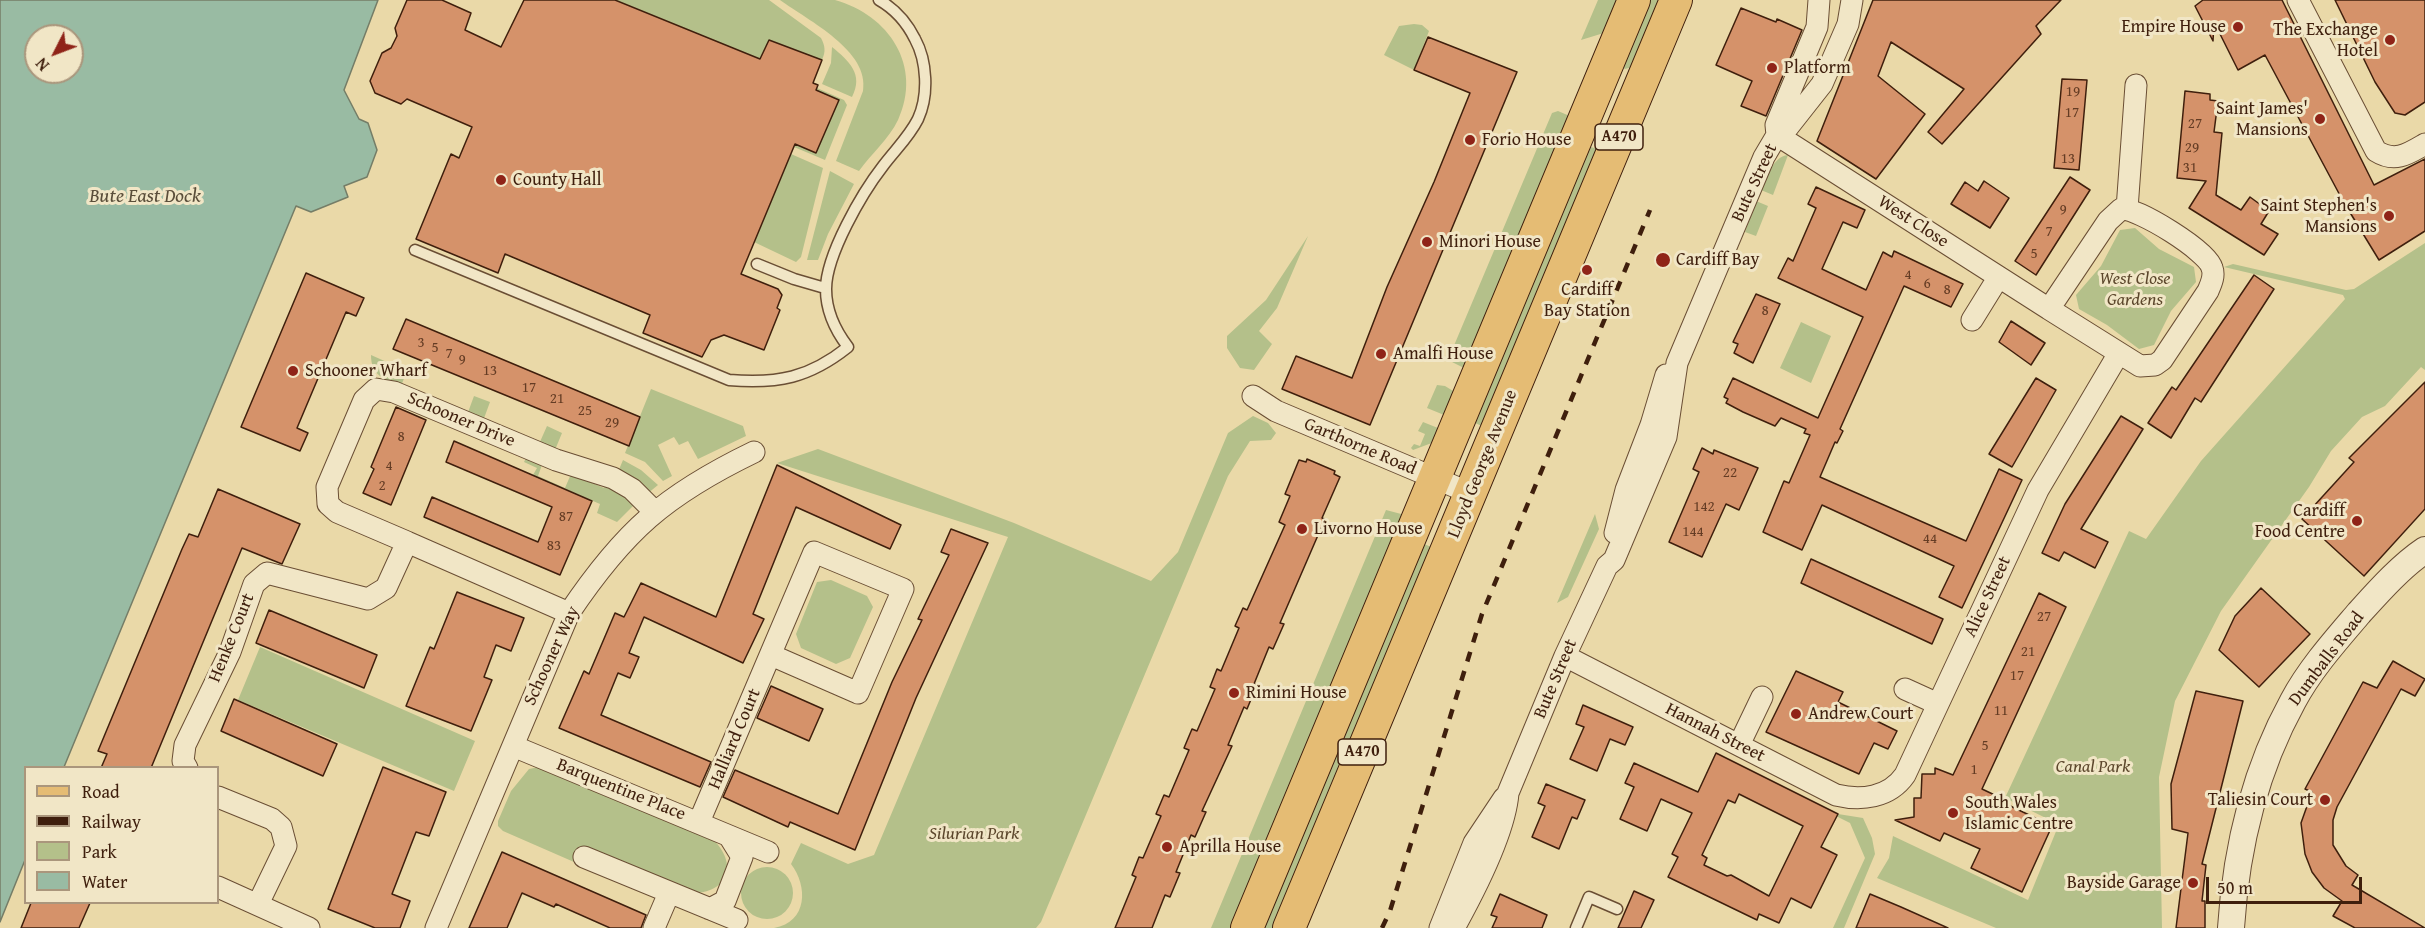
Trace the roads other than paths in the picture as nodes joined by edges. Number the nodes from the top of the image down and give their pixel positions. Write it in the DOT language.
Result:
graph roads {
  1 [pos="879,0"];
  2 [pos="1634,0"];
  3 [pos="1676,0"];
  4 [pos="1820,0"];
  5 [pos="1852,0"];
  6 [pos="2298,0"];
  7 [pos="2136,86"];
  8 [pos="1777,135"];
  9 [pos="2425,144"];
  10 [pos="2127,209"];
  11 [pos="415,250"];
  12 [pos="757,264"];
  13 [pos="1998,278"];
  14 [pos="825,288"];
  15 [pos="2049,309"];
  16 [pos="1972,320"];
  17 [pos="2119,354"];
  18 [pos="1253,396"];
  19 [pos="754,452"];
  20 [pos="1435,478"];
  21 [pos="1470,493"];
  22 [pos="654,511"];
  23 [pos="407,542"];
  24 [pos="2425,550"];
  25 [pos="569,613"];
  26 [pos="771,655"];
  27 [pos="1565,656"];
  28 [pos="1905,689"];
  29 [pos="1762,697"];
  30 [pos="1938,704"];
  31 [pos="1739,745"];
  32 [pos="513,746"];
  33 [pos="186,766"];
  34 [pos="1508,793"];
  35 [pos="219,797"];
  36 [pos="1869,799"];
  37 [pos="699,822"];
  38 [pos="729,836"];
  39 [pos="768,852"];
  40 [pos="584,857"];
  41 [pos="219,887"];
  42 [pos="669,893"];
  43 [pos="258,904"];
  44 [pos="710,909"];
  45 [pos="1617,909"];
  46 [pos="737,920"];
  47 [pos="309,928"];
  48 [pos="436,928"];
  49 [pos="654,928"];
  50 [pos="1247,928"];
  51 [pos="1289,928"];
  52 [pos="1440,928"];
  53 [pos="1454,928"];
  54 [pos="1576,928"];
  55 [pos="2231,928"];
  1 -- 14 [label="lane"];
  2 -- 20 [label="main road, A470"];
  3 -- 21 [label="main road, Lloyd George Avenue / A470"];
  4 -- 8 [label="street, Bute Street"];
  5 -- 8 [label="street, Bute Street"];
  6 -- 9 [label="street"];
  7 -- 10 [label="street"];
  8 -- 13 [label="street, West Close"];
  8 -- 27 [label="street, Bute Street"];
  10 -- 15 [label="street"];
  10 -- 17 [label="street, West Close"];
  11 -- 14 [label="lane"];
  12 -- 14 [label="lane"];
  13 -- 15 [label="street, West Close"];
  13 -- 16 [label="street"];
  15 -- 17 [label="street, West Close"];
  17 -- 30 [label="street, Alice Street"];
  18 -- 20 [label="street, Garthorne Road"];
  19 -- 22 [label="street, Schooner Way"];
  20 -- 21 [label="street, Garthorne Road"];
  20 -- 50 [label="main road, A470"];
  21 -- 51 [label="main road, Lloyd George Avenue / A470"];
  22 -- 23 [label="street, Schooner Drive"];
  22 -- 25 [label="street, Schooner Way"];
  23 -- 25 [label="street"];
  23 -- 33 [label="street, Henke Court"];
  24 -- 55 [label="street, Dumballs Road"];
  25 -- 32 [label="street, Schooner Way"];
  26 -- 26 [label="street, Halliard Court"];
  26 -- 37 [label="street, Halliard Court"];
  27 -- 31 [label="street, Hannah Street"];
  27 -- 34 [label="street, Bute Street"];
  28 -- 30 [label="street"];
  29 -- 31 [label="street"];
  30 -- 36 [label="street, Alice Street"];
  31 -- 36 [label="street, Hannah Street"];
  32 -- 37 [label="street, Barquentine Place"];
  32 -- 48 [label="street, Schooner Way"];
  34 -- 52 [label="street, Bute Street"];
  34 -- 53 [label="street, Bute Street"];
  35 -- 43 [label="street"];
  37 -- 38 [label="street, Barquentine Place"];
  38 -- 39 [label="street, Barquentine Place"];
  38 -- 44 [label="street"];
  40 -- 42 [label="street"];
  41 -- 43 [label="street"];
  42 -- 44 [label="street"];
  42 -- 49 [label="street"];
  43 -- 47 [label="street"];
  44 -- 46 [label="street"];
  45 -- 54 [label="lane"];
}
